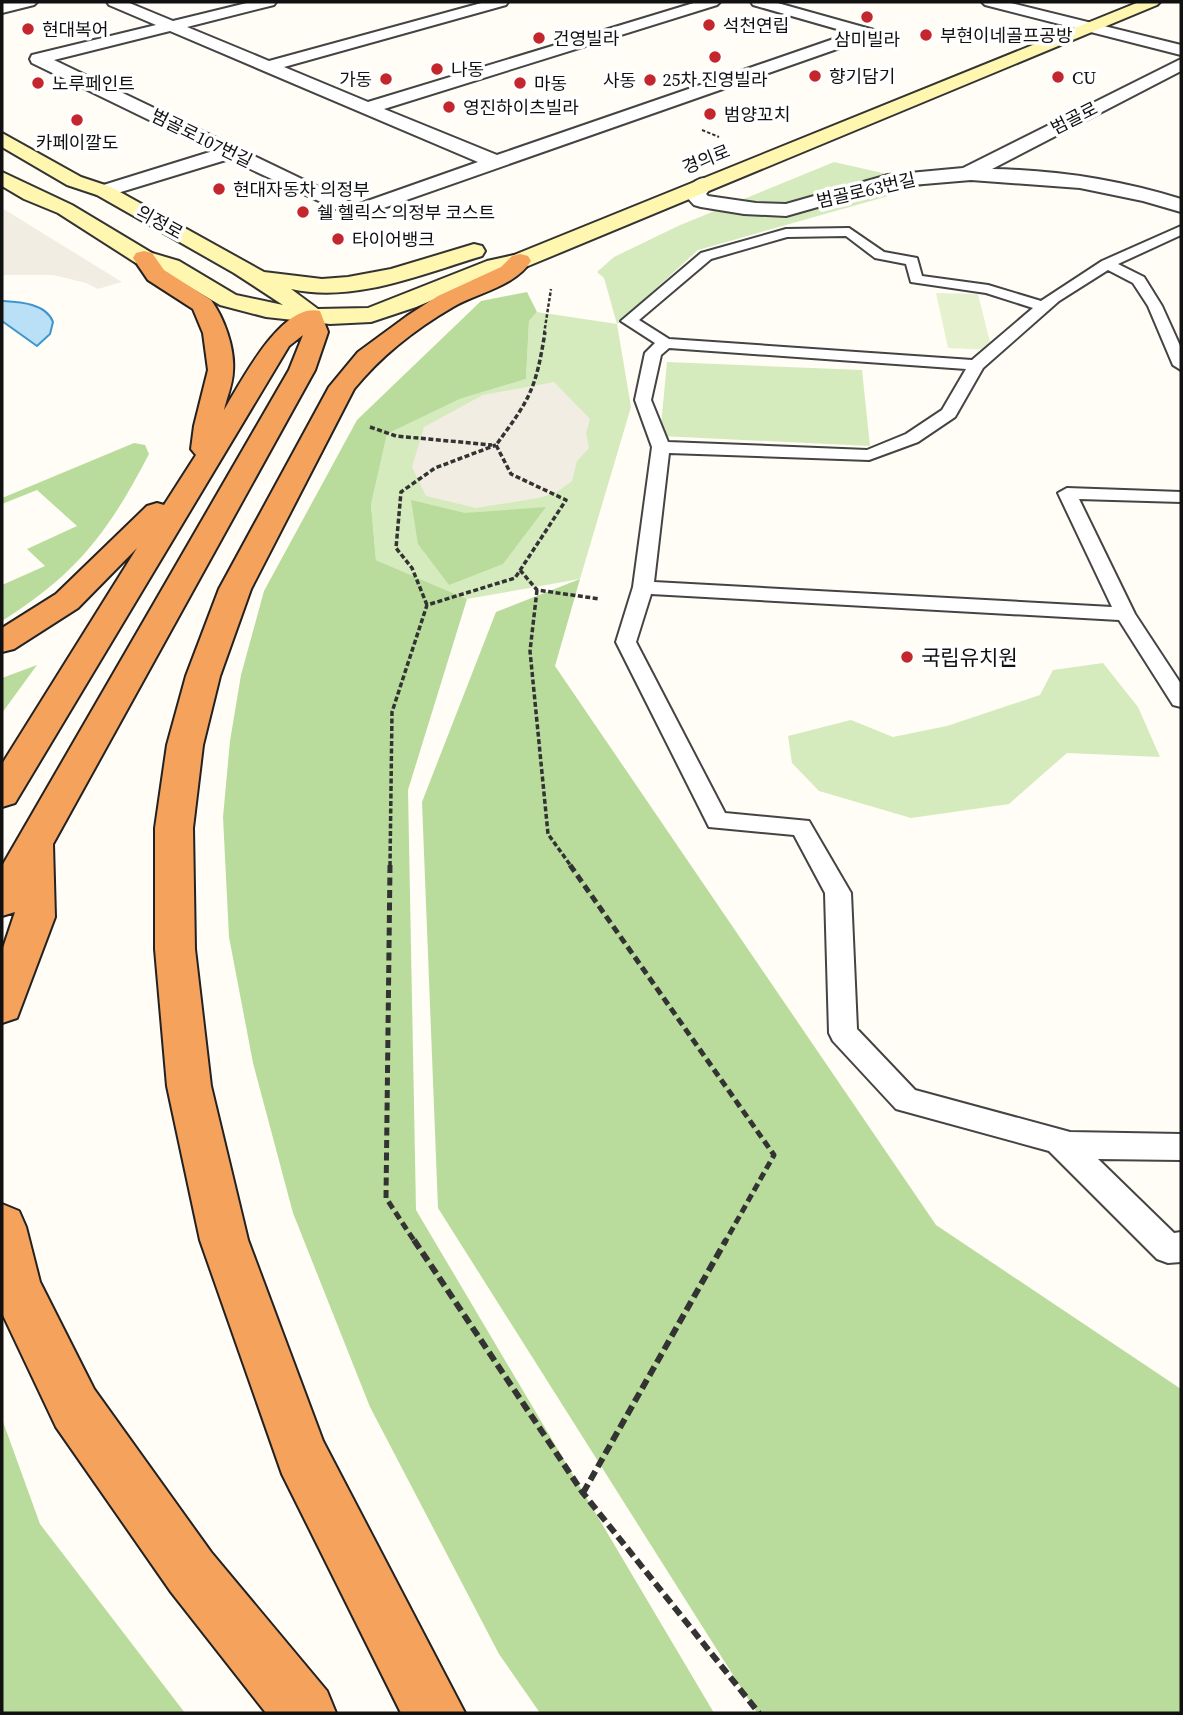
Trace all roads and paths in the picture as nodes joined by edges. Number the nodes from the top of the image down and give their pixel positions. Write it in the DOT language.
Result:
graph roads {
  1 [pos="29,2"];
  2 [pos="114,2"];
  3 [pos="270,2"];
  4 [pos="501,2"];
  5 [pos="712,2"];
  6 [pos="758,2"];
  7 [pos="990,2"];
  8 [pos="1152,2"];
  9 [pos="1090,6"];
  10 [pos="2,8"];
  11 [pos="1058,19"];
  12 [pos="172,26"];
  13 [pos="1091,27"];
  14 [pos="1023,33"];
  15 [pos="1181,50"];
  16 [pos="1181,64"];
  17 [pos="268,66"];
  18 [pos="368,108"];
  19 [pos="2,139"];
  20 [pos="230,152"];
  21 [pos="496,162"];
  22 [pos="968,173"];
  23 [pos="2,178"];
  24 [pos="705,183"];
  25 [pos="104,191"];
  26 [pos="1177,200"];
  27 [pos="1181,230"];
  28 [pos="144,258"];
  29 [pos="508,260"];
  30 [pos="1107,264"];
  31 [pos="242,268"];
  32 [pos="1044,307"];
  33 [pos="371,314"];
  34 [pos="312,316"];
  35 [pos="665,343"];
  36 [pos="976,365"];
  37 [pos="1181,365"];
  38 [pos="363,424"];
  39 [pos="496,445"];
  40 [pos="661,447"];
  41 [pos="203,465"];
  42 [pos="1181,497"];
  43 [pos="520,570"];
  44 [pos="537,590"];
  45 [pos="640,595"];
  46 [pos="427,605"];
  47 [pos="1125,614"];
  48 [pos="2,642"];
  49 [pos="1181,700"];
  50 [pos="2,794"];
  51 [pos="34,843"];
  52 [pos="2,901"];
  53 [pos="2,1005"];
  54 [pos="1062,1145"];
  55 [pos="1181,1147"];
  56 [pos="2,1227"];
  57 [pos="1181,1247"];
  58 [pos="583,1493"];
  59 [pos="305,1713"];
  60 [pos="434,1713"];
  61 [pos="759,1713"];
  1 -- 10 [label="street"];
  2 -- 12 [label="street"];
  3 -- 12 [label="street, 범골로107번길"];
  4 -- 17 [label="street"];
  5 -- 18 [label="street"];
  6 -- 21 [label="street, 범골로107번길"];
  7 -- 11 [label="street"];
  8 -- 13 [label="street, 경의로"];
  9 -- 11 [label="street"];
  11 -- 13 [label="street"];
  11 -- 14 [label="street"];
  12 -- 17 [label="street"];
  12 -- 20 [label="street, 범골로107번길"];
  13 -- 15 [label="street"];
  13 -- 24 [label="street, 경의로"];
  16 -- 22 [label="street, 범골로"];
  17 -- 18 [label="street"];
  18 -- 21 [label="street"];
  19 -- 25 [label="street, 의정로"];
  20 -- 21 [label="street, 범골로107번길"];
  20 -- 25 [label="street"];
  22 -- 24 [label="street, 범골로63번길"];
  22 -- 26 [label="street, 범골로63번길"];
  23 -- 28 [label="street, 의정로"];
  24 -- 29 [label="street, 경의로"];
  25 -- 31 [label="street, 의정로"];
  27 -- 30 [label="lane"];
  28 -- 34 [label="street, 의정로"];
  28 -- 41 [label="highway"];
  29 -- 31 [label="street"];
  29 -- 33 [label="street, 경의로"];
  29 -- 34 [label="street, 경의로"];
  29 -- 39 [label="path"];
  29 -- 60 [label="highway"];
  30 -- 32 [label="lane"];
  30 -- 37 [label="lane"];
  31 -- 34 [label="street, 의정로"];
  32 -- 35 [label="lane"];
  32 -- 36 [label="lane"];
  33 -- 34 [label="street, 의정로"];
  34 -- 41 [label="highway"];
  34 -- 51 [label="highway"];
  35 -- 36 [label="lane"];
  35 -- 40 [label="lane"];
  36 -- 40 [label="lane"];
  38 -- 39 [label="path"];
  39 -- 43 [label="path"];
  39 -- 46 [label="path"];
  40 -- 45 [label="lane"];
  41 -- 48 [label="highway"];
  41 -- 50 [label="highway"];
  42 -- 47 [label="lane"];
  43 -- 44 [label="path"];
  43 -- 46 [label="path"];
  44 -- 45 [label="path"];
  44 -- 58 [label="path"];
  45 -- 47 [label="lane"];
  45 -- 54 [label="lane"];
  46 -- 58 [label="path"];
  47 -- 49 [label="lane"];
  51 -- 52 [label="highway"];
  51 -- 53 [label="highway"];
  54 -- 55 [label="lane"];
  54 -- 57 [label="lane"];
  56 -- 59 [label="highway"];
  58 -- 61 [label="path"];
}
